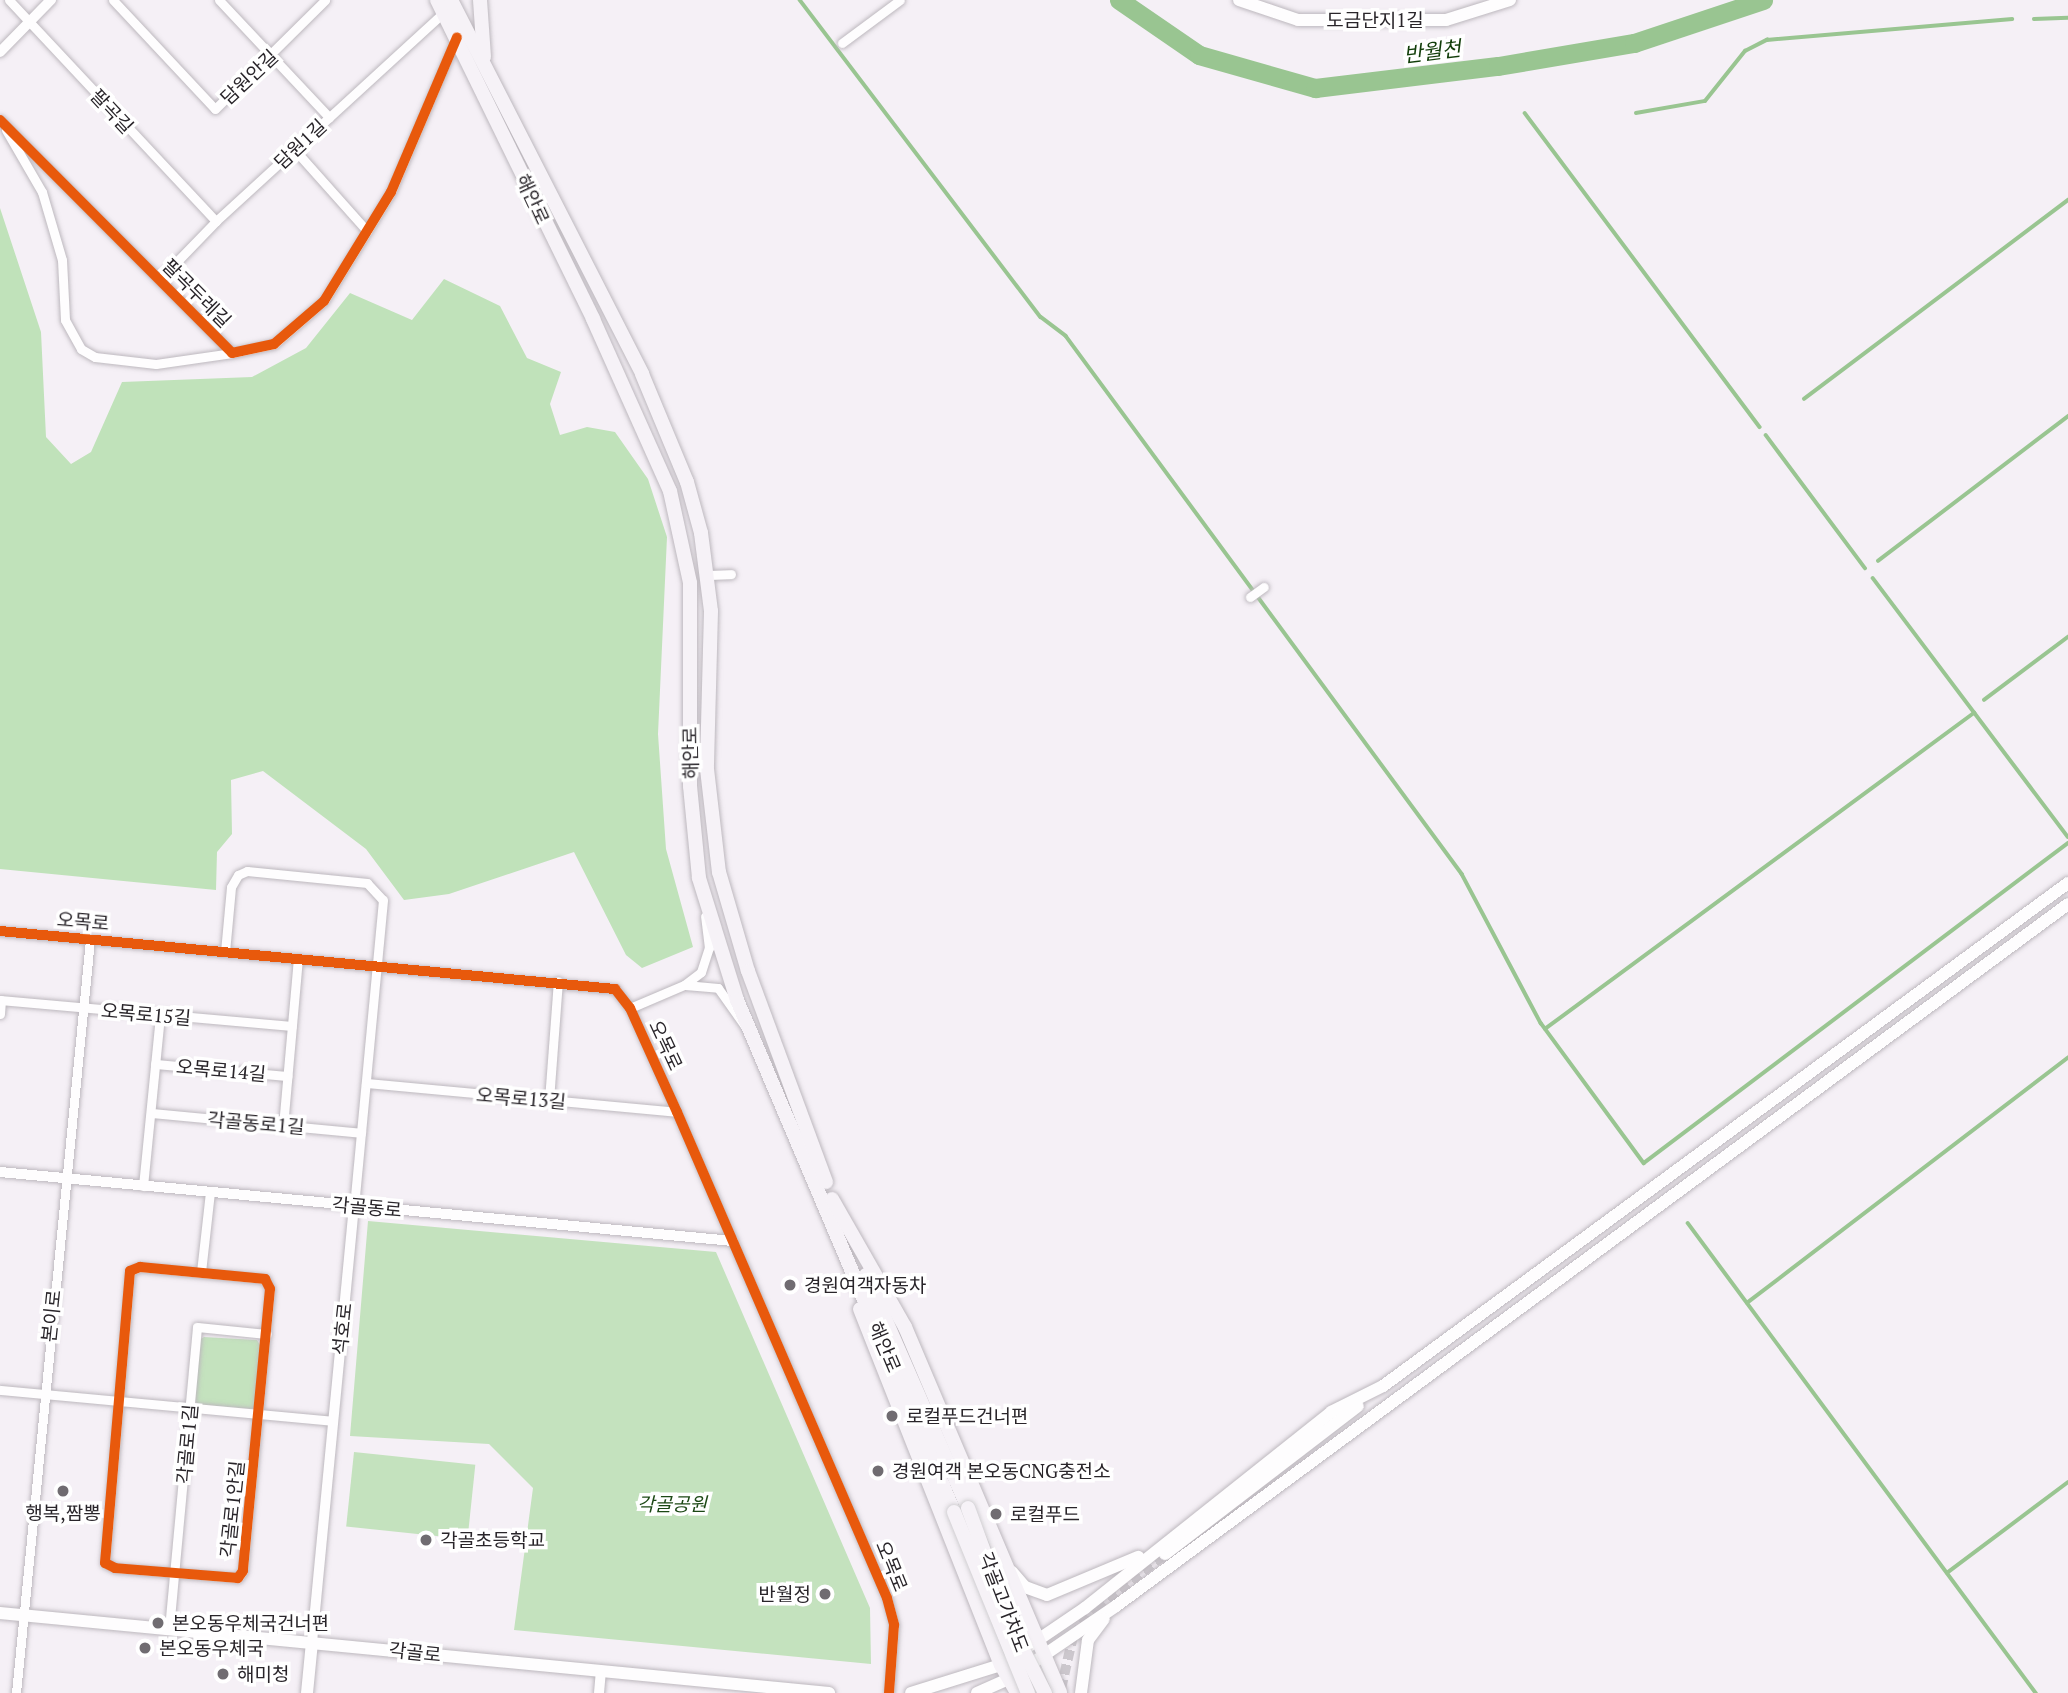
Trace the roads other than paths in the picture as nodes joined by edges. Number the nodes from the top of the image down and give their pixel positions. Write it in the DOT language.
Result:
graph roads {
  1 [pos="9,0"];
  2 [pos="51,0"];
  3 [pos="113,0"];
  4 [pos="219,0"];
  5 [pos="325,0"];
  6 [pos="481,0"];
  7 [pos="900,0"];
  8 [pos="1239,0"];
  9 [pos="1281,0"];
  10 [pos="1510,0"];
  11 [pos="447,3"];
  12 [pos="1483,5"];
  13 [pos="1279,14"];
  14 [pos="28,21"];
  15 [pos="457,37"];
  16 [pos="842,43"];
  17 [pos="0,52"];
  18 [pos="271,55"];
  19 [pos="484,66"];
  20 [pos="329,117"];
  21 [pos="0,120"];
  22 [pos="294,149"];
  23 [pos="216,221"];
  24 [pos="367,231"];
  25 [pos="159,280"];
  26 [pos="232,353"];
  27 [pos="731,574"];
  28 [pos="707,575"];
  29 [pos="1264,587"];
  30 [pos="1250,597"];
  31 [pos="2068,883"];
  32 [pos="702,888"];
  33 [pos="2068,904"];
  34 [pos="0,931"];
  35 [pos="90,940"];
  36 [pos="225,952"];
  37 [pos="298,959"];
  38 [pos="377,966"];
  39 [pos="558,981"];
  40 [pos="684,985"];
  41 [pos="1,1000"];
  42 [pos="630,1008"];
  43 [pos="82,1009"];
  44 [pos="0,1014"];
  45 [pos="160,1016"];
  46 [pos="292,1026"];
  47 [pos="751,1031"];
  48 [pos="155,1064"];
  49 [pos="288,1076"];
  50 [pos="366,1083"];
  51 [pos="549,1100"];
  52 [pos="677,1112"];
  53 [pos="151,1113"];
  54 [pos="283,1126"];
  55 [pos="361,1133"];
  56 [pos="0,1172"];
  57 [pos="65,1179"];
  58 [pos="144,1186"];
  59 [pos="210,1192"];
  60 [pos="830,1203"];
  61 [pos="354,1206"];
  62 [pos="733,1241"];
  63 [pos="201,1272"];
  64 [pos="267,1334"];
  65 [pos="0,1390"];
  66 [pos="44,1394"];
  67 [pos="118,1402"];
  68 [pos="190,1409"];
  69 [pos="259,1415"];
  70 [pos="333,1421"];
  71 [pos="961,1510"];
  72 [pos="1160,1552"];
  73 [pos="1004,1562"];
  74 [pos="174,1573"];
  75 [pos="1116,1606"];
  76 [pos="1024,1612"];
  77 [pos="0,1613"];
  78 [pos="23,1615"];
  79 [pos="986,1628"];
  80 [pos="169,1629"];
  81 [pos="1035,1640"];
  82 [pos="312,1642"];
  83 [pos="1041,1655"];
  84 [pos="1001,1665"];
  85 [pos="601,1671"];
  86 [pos="1009,1679"];
  87 [pos="741,1689"];
  88 [pos="16,1693"];
  89 [pos="307,1693"];
  90 [pos="599,1693"];
  91 [pos="829,1693"];
  92 [pos="889,1693"];
  93 [pos="911,1693"];
  94 [pos="977,1693"];
  95 [pos="1017,1693"];
  96 [pos="1028,1693"];
  97 [pos="1045,1693"];
  98 [pos="1060,1693"];
  99 [pos="1081,1693"];
  1 -- 14 [label="street, 팔곡길"];
  2 -- 14 [label="street"];
  3 -- 18 [label="street, 담원안길"];
  4 -- 18 [label="street"];
  5 -- 18 [label="street, 담원안길"];
  6 -- 19 [label="main road"];
  7 -- 16 [label="street"];
  8 -- 13 [label="main road, 도금단지1길"];
  9 -- 13 [label="main road"];
  10 -- 12 [label="main road, 도금단지1길"];
  11 -- 15 [label="main road, 해안로"];
  11 -- 19 [label="main road, 해안로"];
  11 -- 20 [label="street, 담원1길"];
  12 -- 13 [label="main road, 도금단지1길"];
  14 -- 17 [label="street"];
  14 -- 23 [label="street, 팔곡길"];
  15 -- 24 [label="street, 팔곡두레길"];
  15 -- 32 [label="main road, 해안로"];
  18 -- 20 [label="street"];
  19 -- 28 [label="main road, 해안로"];
  20 -- 22 [label="street, 담원1길"];
  21 -- 25 [label="street, 팔곡두레길"];
  21 -- 26 [label="street"];
  22 -- 23 [label="street, 담원1길"];
  22 -- 24 [label="street"];
  23 -- 25 [label="street, 담원1길"];
  24 -- 26 [label="street, 팔곡두레길"];
  25 -- 26 [label="street, 팔곡두레길"];
  27 -- 28 [label="street"];
  28 -- 60 [label="main road, 해안로"];
  29 -- 30 [label="street"];
  31 -- 72 [label="main road"];
  32 -- 40 [label="street"];
  32 -- 47 [label="main road, 해안로"];
  33 -- 75 [label="main road"];
  34 -- 35 [label="street, 오목로"];
  35 -- 36 [label="street, 오목로"];
  35 -- 43 [label="street, 본이로"];
  36 -- 37 [label="street, 오목로"];
  36 -- 38 [label="street"];
  37 -- 38 [label="street, 오목로"];
  37 -- 46 [label="street, 오목로14길"];
  38 -- 39 [label="street, 오목로"];
  38 -- 50 [label="street, 석호로"];
  39 -- 42 [label="street, 오목로"];
  39 -- 51 [label="street"];
  40 -- 42 [label="street"];
  40 -- 47 [label="street"];
  41 -- 43 [label="street, 오목로15길"];
  41 -- 44 [label="street"];
  42 -- 52 [label="street, 오목로"];
  43 -- 45 [label="street, 오목로15길"];
  43 -- 57 [label="street, 본이로"];
  45 -- 46 [label="street, 오목로15길"];
  45 -- 48 [label="street"];
  46 -- 49 [label="street, 오목로14길"];
  47 -- 60 [label="main road, 해안로"];
  48 -- 49 [label="street, 오목로14길"];
  48 -- 53 [label="street"];
  49 -- 54 [label="street, 오목로14길"];
  50 -- 51 [label="street, 오목로13길"];
  50 -- 55 [label="street, 석호로"];
  51 -- 52 [label="street, 오목로13길"];
  52 -- 62 [label="street, 오목로"];
  53 -- 54 [label="street, 각골동로1길"];
  53 -- 58 [label="street"];
  54 -- 55 [label="street, 각골동로1길"];
  55 -- 61 [label="street, 석호로"];
  56 -- 57 [label="street, 각골동로"];
  57 -- 58 [label="street, 각골동로"];
  57 -- 66 [label="street, 본이로"];
  58 -- 59 [label="street, 각골동로"];
  59 -- 61 [label="street, 각골동로"];
  59 -- 63 [label="street"];
  60 -- 71 [label="main road, 해안로"];
  60 -- 73 [label="main road"];
  60 -- 79 [label="main road"];
  61 -- 62 [label="street, 각골동로"];
  61 -- 70 [label="street, 석호로"];
  62 -- 92 [label="street, 오목로"];
  63 -- 64 [label="street, 각골로1안길"];
  63 -- 67 [label="street, 각골로1안길"];
  64 -- 68 [label="street, 각골로1길"];
  64 -- 69 [label="street, 각골로1안길"];
  65 -- 66 [label="street"];
  66 -- 67 [label="street"];
  66 -- 78 [label="street, 본이로"];
  67 -- 68 [label="street"];
  67 -- 74 [label="street, 각골로1안길"];
  68 -- 69 [label="street"];
  68 -- 74 [label="street, 각골로1길"];
  69 -- 70 [label="street"];
  69 -- 74 [label="street, 각골로1안길"];
  70 -- 82 [label="street, 석호로"];
  71 -- 96 [label="main road, 각골고가차도, bridge"];
  71 -- 97 [label="main road, 각골고가차도, bridge"];
  72 -- 73 [label="main road"];
  72 -- 81 [label="main road"];
  73 -- 76 [label="main road"];
  74 -- 80 [label="street, 각골로1길"];
  75 -- 83 [label="main road"];
  75 -- 99 [label="main road"];
  76 -- 79 [label="main road"];
  76 -- 81 [label="main road"];
  77 -- 78 [label="main road, 각골로"];
  78 -- 80 [label="main road, 각골로"];
  78 -- 88 [label="street, 본이로"];
  79 -- 84 [label="main road"];
  80 -- 82 [label="main road, 각골로"];
  81 -- 83 [label="main road"];
  81 -- 84 [label="main road"];
  82 -- 85 [label="main road, 각골로"];
  82 -- 89 [label="main road, 석호로"];
  83 -- 86 [label="main road"];
  83 -- 98 [label="main road"];
  84 -- 86 [label="main road"];
  84 -- 93 [label="main road"];
  85 -- 87 [label="main road, 각골로"];
  85 -- 90 [label="street"];
  86 -- 94 [label="main road"];
  86 -- 95 [label="main road"];
  87 -- 91 [label="main road, 각골로"];
}
